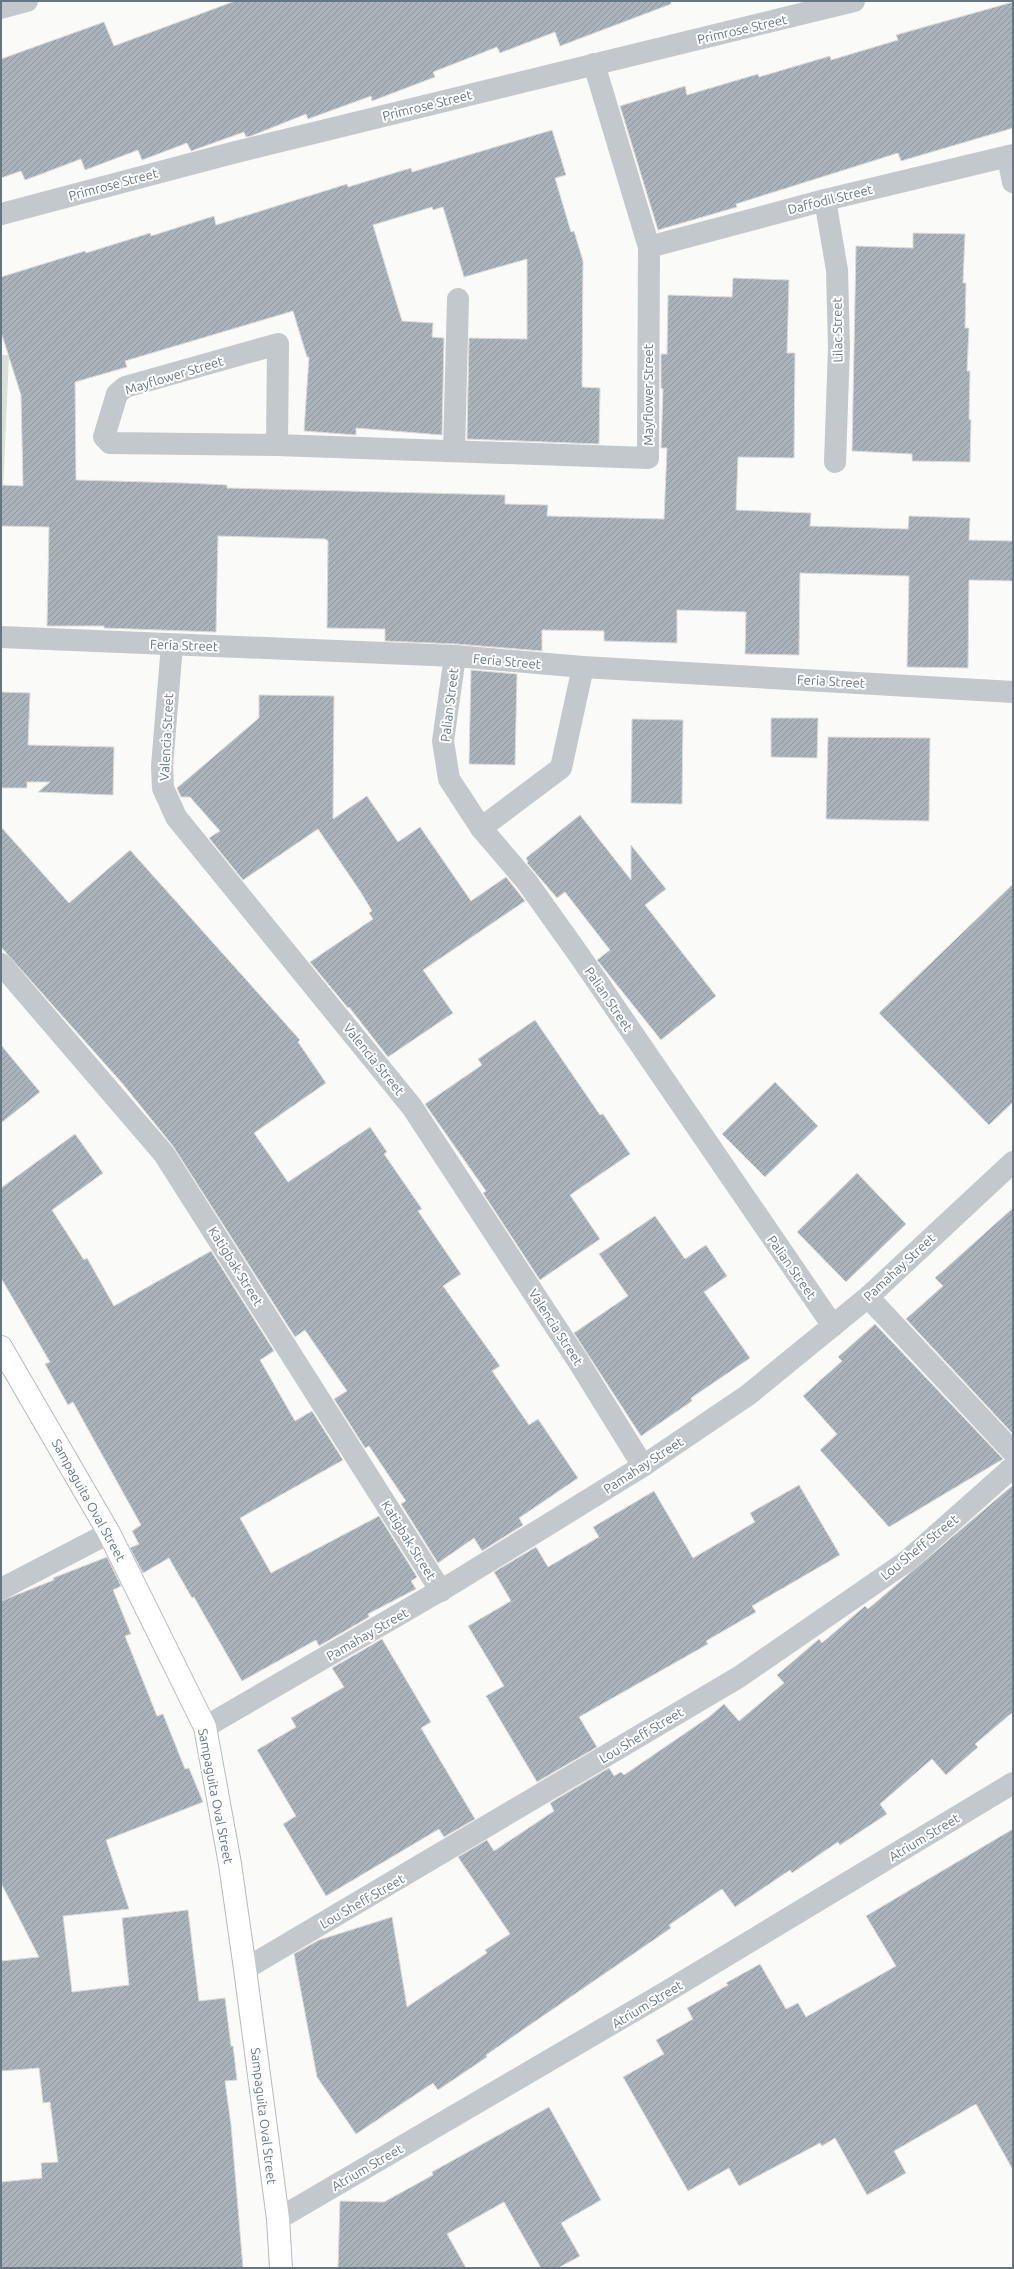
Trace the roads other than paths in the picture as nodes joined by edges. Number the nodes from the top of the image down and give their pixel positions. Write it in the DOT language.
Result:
graph roads {
  1 [pos="28,1"];
  2 [pos="854,1"];
  3 [pos="809,7"];
  4 [pos="1,8"];
  5 [pos="594,64"];
  6 [pos="1010,156"];
  7 [pos="1013,182"];
  8 [pos="825,200"];
  9 [pos="1,214"];
  10 [pos="649,247"];
  11 [pos="458,298"];
  12 [pos="277,445"];
  13 [pos="454,450"];
  14 [pos="835,462"];
  15 [pos="1,637"];
  16 [pos="172,645"];
  17 [pos="455,656"];
  18 [pos="584,667"];
  19 [pos="1013,692"];
  20 [pos="481,828"];
  21 [pos="1,964"];
  22 [pos="1013,1162"];
  23 [pos="868,1297"];
  24 [pos="833,1326"];
  25 [pos="1,1347"];
  26 [pos="1013,1452"];
  27 [pos="643,1466"];
  28 [pos="1013,1467"];
  29 [pos="109,1533"];
  30 [pos="1,1589"];
  31 [pos="441,1591"];
  32 [pos="205,1727"];
  33 [pos="1013,1783"];
  34 [pos="245,1969"];
  35 [pos="278,2220"];
  36 [pos="281,2268"];
  1 -- 4 [label="street"];
  2 -- 3 [label="street, Primrose Street"];
  3 -- 5 [label="street, Primrose Street"];
  5 -- 9 [label="street, Primrose Street"];
  5 -- 10 [label="street, Mayflower Street"];
  6 -- 7 [label="street"];
  6 -- 8 [label="street, Daffodil Street"];
  8 -- 10 [label="street, Daffodil Street"];
  8 -- 14 [label="street, Lilac Street"];
  10 -- 13 [label="street, Mayflower Street"];
  11 -- 13 [label="street"];
  12 -- 12 [label="street, Mayflower Street"];
  12 -- 13 [label="street, Mayflower Street"];
  15 -- 16 [label="street, Feria Street"];
  16 -- 17 [label="street, Feria Street"];
  16 -- 27 [label="street, Valencia Street"];
  17 -- 18 [label="street, Feria Street"];
  17 -- 20 [label="street, Palian Street"];
  18 -- 19 [label="street, Feria Street"];
  18 -- 20 [label="street"];
  20 -- 24 [label="street, Palian Street"];
  21 -- 31 [label="street, Katigbak Street"];
  22 -- 23 [label="street, Pamahay Street"];
  23 -- 24 [label="street, Pamahay Street"];
  23 -- 26 [label="street"];
  24 -- 27 [label="street, Pamahay Street"];
  25 -- 29 [label="main road, Sampaguita Oval Street"];
  27 -- 31 [label="street, Pamahay Street"];
  28 -- 34 [label="street, Lou Sheff Street"];
  29 -- 30 [label="street"];
  29 -- 32 [label="main road, Sampaguita Oval Street"];
  31 -- 32 [label="street, Pamahay Street"];
  32 -- 34 [label="main road, Sampaguita Oval Street"];
  33 -- 35 [label="street, Atrium Street"];
  34 -- 35 [label="main road, Sampaguita Oval Street"];
  35 -- 36 [label="main road, Sampaguita Oval Street"];
}
